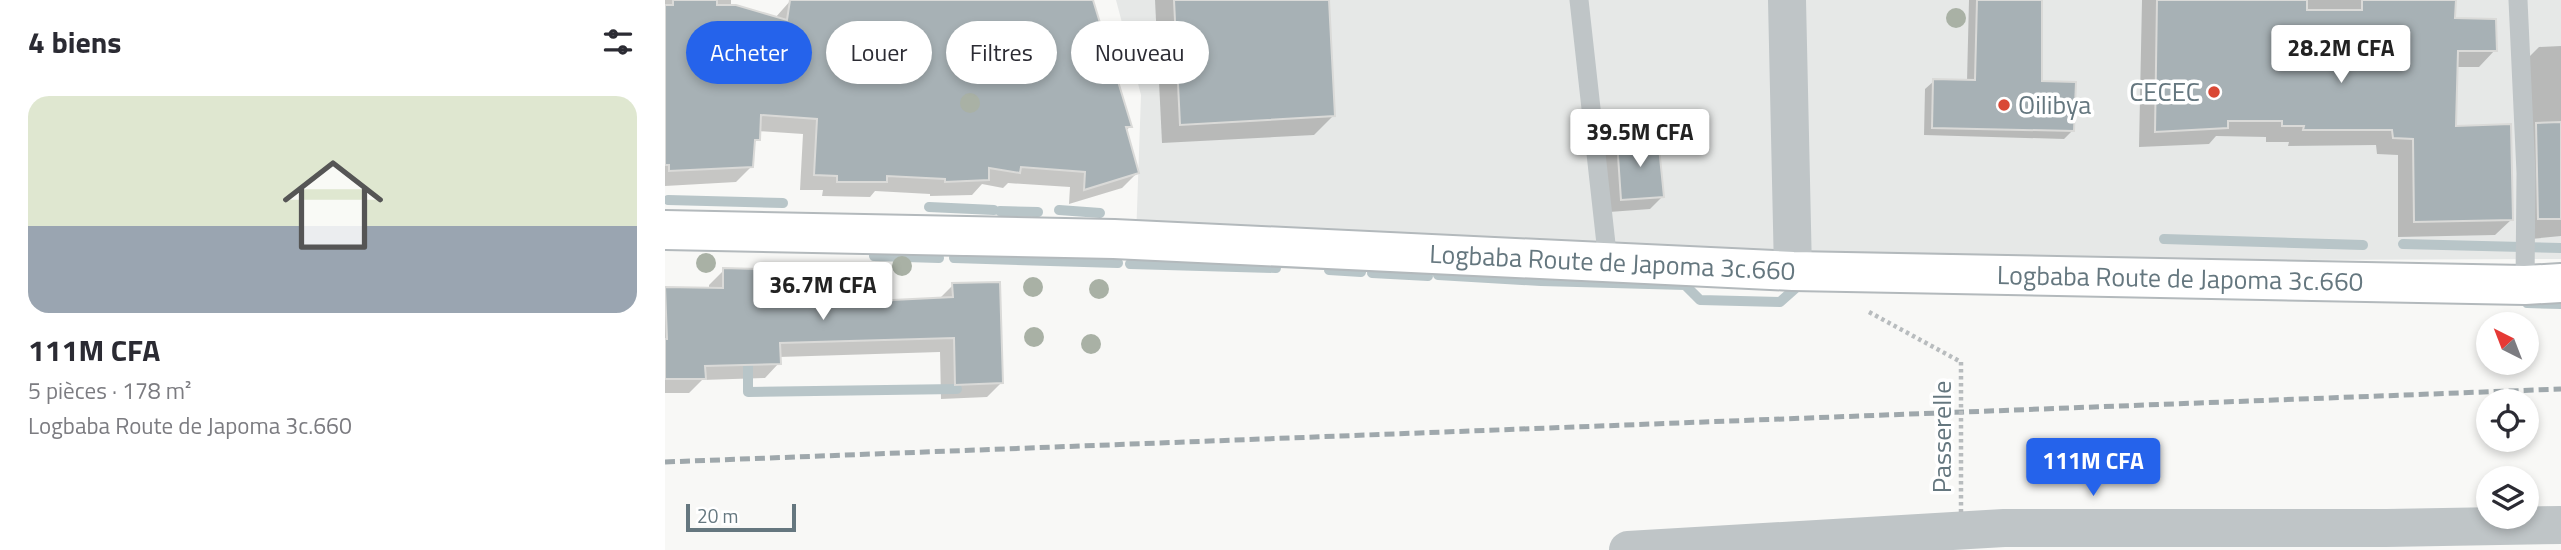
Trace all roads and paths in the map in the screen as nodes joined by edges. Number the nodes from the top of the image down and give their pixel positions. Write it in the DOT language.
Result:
graph roads {
  1 [pos="1580,0"];
  2 [pos="1787,0"];
  3 [pos="2518,0"];
  4 [pos="665,230"];
  5 [pos="1608,262"];
  6 [pos="1793,271"];
  7 [pos="2543,284"];
  8 [pos="1865,310"];
  9 [pos="1961,512"];
  10 [pos="2561,525"];
  11 [pos="1628,550"];
  1 -- 5 [label="lane"];
  2 -- 6 [label="street"];
  3 -- 7 [label="lane"];
  4 -- 5 [label="main road, Logbaba Route de Japoma 3c.660"];
  5 -- 6 [label="main road, Logbaba Route de Japoma 3c.660"];
  6 -- 7 [label="main road, Logbaba Route de Japoma 3c.660"];
  8 -- 9 [label="path, Passerelle, bridge"];
  10 -- 11 [label="street"];
}
